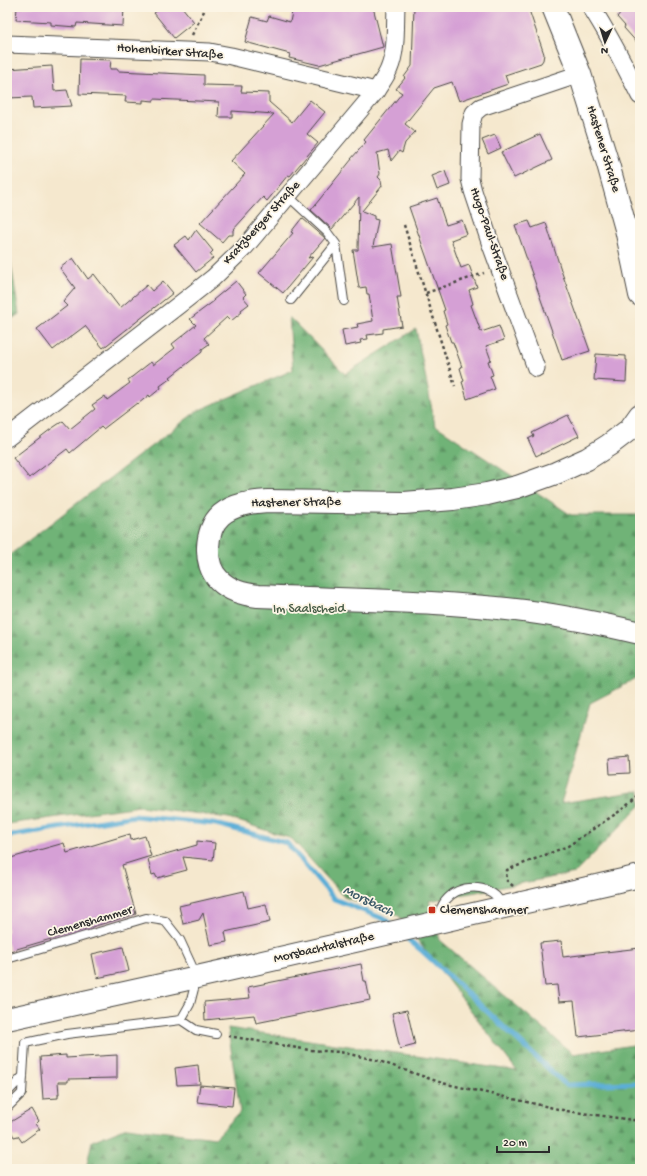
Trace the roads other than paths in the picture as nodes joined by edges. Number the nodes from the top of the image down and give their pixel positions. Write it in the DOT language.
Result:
graph roads {
  1 [pos="396,7"];
  2 [pos="553,7"];
  3 [pos="591,7"];
  4 [pos="7,44"];
  5 [pos="580,74"];
  6 [pos="376,91"];
  7 [pos="640,96"];
  8 [pos="288,196"];
  9 [pos="336,244"];
  10 [pos="640,295"];
  11 [pos="291,300"];
  12 [pos="344,301"];
  13 [pos="536,368"];
  14 [pos="640,414"];
  15 [pos="7,438"];
  16 [pos="640,633"];
  17 [pos="640,876"];
  18 [pos="7,959"];
  19 [pos="197,977"];
  20 [pos="7,1019"];
  21 [pos="181,1020"];
  22 [pos="216,1034"];
  23 [pos="23,1076"];
  24 [pos="7,1093"];
  25 [pos="7,1108"];
  1 -- 6 [label="street, Kratzberger Straße"];
  2 -- 5 [label="main road, Hastener Straße"];
  3 -- 7 [label="street"];
  4 -- 6 [label="street, Hohenbirker Straße"];
  5 -- 10 [label="main road, Hastener Straße"];
  5 -- 13 [label="street, Hugo-Paul-Straße"];
  6 -- 8 [label="street, Kratzberger Straße"];
  8 -- 9 [label="lane"];
  8 -- 15 [label="street, Kratzberger Straße"];
  9 -- 11 [label="lane"];
  9 -- 12 [label="lane"];
  14 -- 16 [label="main road, Hastener Straße"];
  17 -- 19 [label="main road, Morsbachtalstraße"];
  18 -- 19 [label="lane, Clemenshammer"];
  19 -- 20 [label="main road, Morsbachtalstraße"];
  19 -- 21 [label="lane"];
  21 -- 22 [label="lane"];
  21 -- 23 [label="lane"];
  23 -- 24 [label="lane"];
  23 -- 25 [label="lane"];
}
